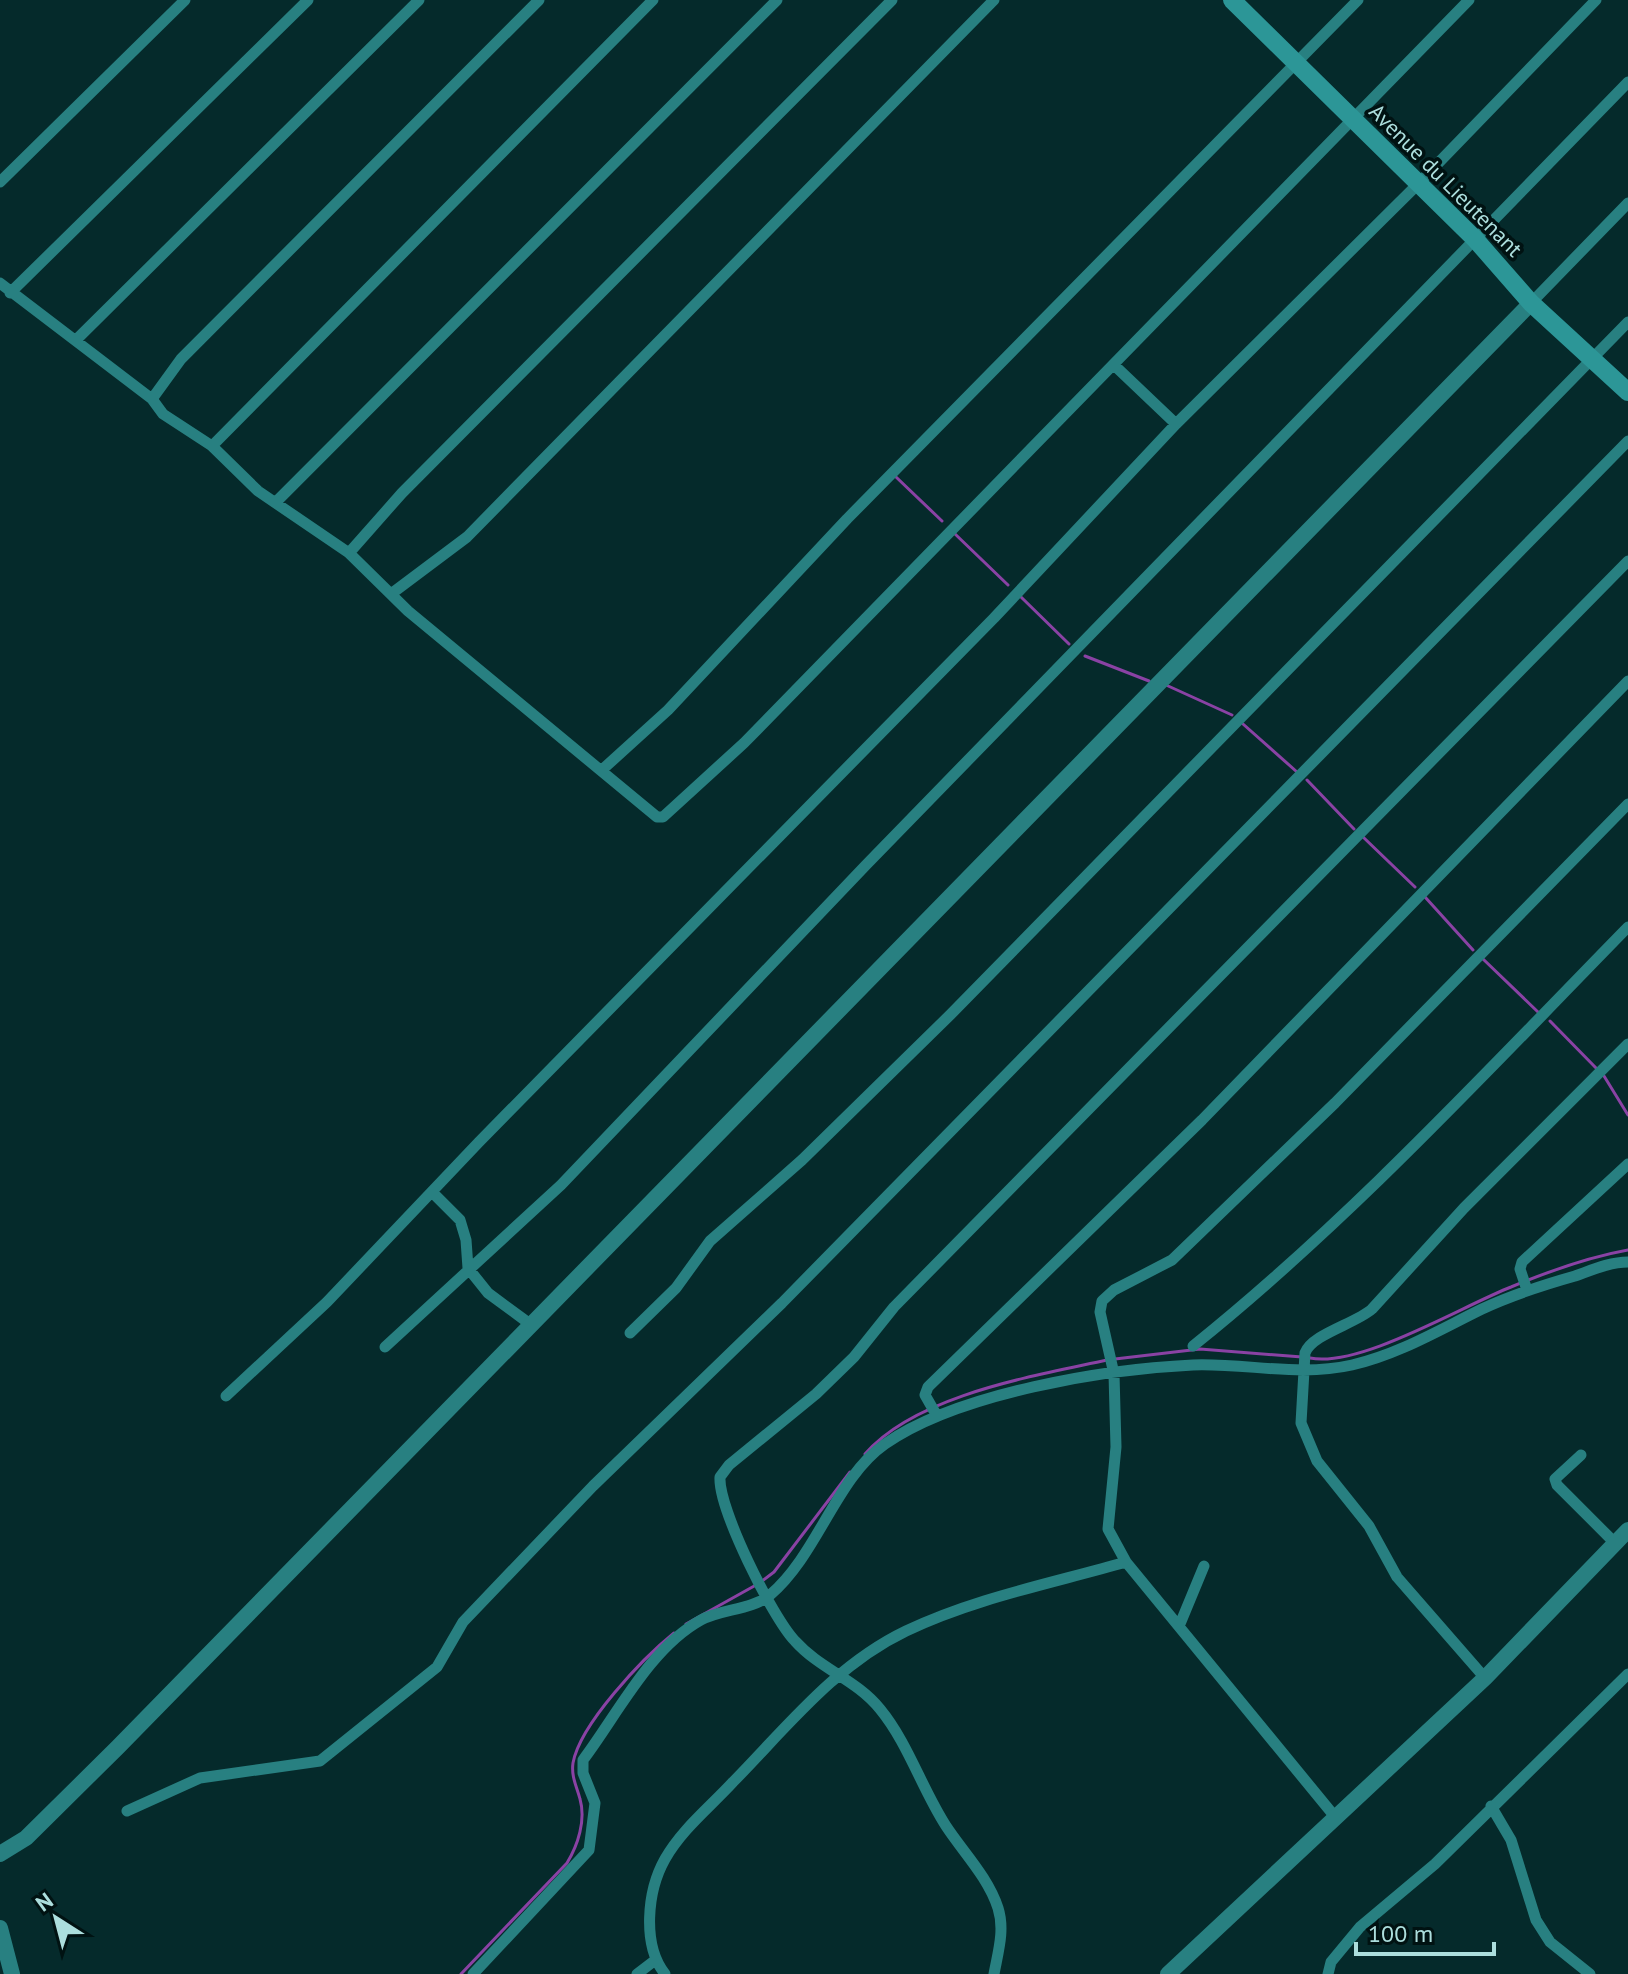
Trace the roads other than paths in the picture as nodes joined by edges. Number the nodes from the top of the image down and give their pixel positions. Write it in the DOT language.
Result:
graph roads {
  1 [pos="185,0"];
  2 [pos="308,0"];
  3 [pos="419,0"];
  4 [pos="539,0"];
  5 [pos="653,0"];
  6 [pos="777,0"];
  7 [pos="892,0"];
  8 [pos="994,0"];
  9 [pos="1232,0"];
  10 [pos="1358,0"];
  11 [pos="1469,0"];
  12 [pos="1596,0"];
  13 [pos="1296,65"];
  14 [pos="1628,82"];
  15 [pos="1353,120"];
  16 [pos="0,182"];
  17 [pos="1418,184"];
  18 [pos="1628,203"];
  19 [pos="1475,239"];
  20 [pos="0,283"];
  21 [pos="10,293"];
  22 [pos="1531,303"];
  23 [pos="1628,322"];
  24 [pos="76,340"];
  25 [pos="1592,359"];
  26 [pos="1114,365"];
  27 [pos="1628,392"];
  28 [pos="152,399"];
  29 [pos="1176,424"];
  30 [pos="1628,441"];
  31 [pos="212,446"];
  32 [pos="277,501"];
  33 [pos="349,553"];
  34 [pos="1628,561"];
  35 [pos="391,594"];
  36 [pos="1628,681"];
  37 [pos="603,769"];
  38 [pos="1628,804"];
  39 [pos="1628,927"];
  40 [pos="1628,1044"];
  41 [pos="1628,1164"];
  42 [pos="432,1192"];
  43 [pos="1628,1262"];
  44 [pos="468,1268"];
  45 [pos="1525,1284"];
  46 [pos="530,1324"];
  47 [pos="630,1333"];
  48 [pos="1193,1346"];
  49 [pos="385,1347"];
  50 [pos="1304,1363"];
  51 [pos="1114,1374"];
  52 [pos="226,1396"];
  53 [pos="937,1416"];
  54 [pos="1581,1455"];
  55 [pos="1628,1530"];
  56 [pos="1615,1543"];
  57 [pos="1126,1562"];
  58 [pos="1204,1566"];
  59 [pos="763,1588"];
  60 [pos="1180,1624"];
  61 [pos="1628,1674"];
  62 [pos="838,1675"];
  63 [pos="1485,1678"];
  64 [pos="1491,1806"];
  65 [pos="127,1811"];
  66 [pos="1336,1818"];
  67 [pos="0,1854"];
  68 [pos="0,1928"];
  69 [pos="654,1961"];
  70 [pos="12,1974"];
  71 [pos="473,1974"];
  72 [pos="637,1974"];
  73 [pos="665,1974"];
  74 [pos="994,1974"];
  75 [pos="1168,1974"];
  76 [pos="1328,1974"];
  77 [pos="1590,1974"];
  1 -- 16 [label="street"];
  2 -- 21 [label="street"];
  3 -- 24 [label="street"];
  4 -- 28 [label="street"];
  5 -- 31 [label="street"];
  6 -- 32 [label="street"];
  7 -- 33 [label="street"];
  8 -- 35 [label="street"];
  9 -- 13 [label="main road, Avenue du Lieutenant"];
  10 -- 13 [label="street"];
  11 -- 15 [label="street"];
  12 -- 17 [label="street"];
  13 -- 15 [label="main road, Avenue du Lieutenant"];
  13 -- 37 [label="street"];
  14 -- 19 [label="street"];
  15 -- 17 [label="main road, Avenue du Lieutenant"];
  15 -- 26 [label="street"];
  17 -- 19 [label="main road, Avenue du Lieutenant"];
  17 -- 29 [label="street"];
  18 -- 22 [label="street"];
  19 -- 22 [label="main road, Avenue du Lieutenant"];
  19 -- 44 [label="street"];
  20 -- 21 [label="street"];
  21 -- 24 [label="street"];
  22 -- 25 [label="main road, Avenue du Lieutenant"];
  22 -- 46 [label="street"];
  23 -- 25 [label="street"];
  24 -- 28 [label="street"];
  25 -- 27 [label="main road, Avenue du Lieutenant"];
  25 -- 47 [label="street"];
  26 -- 29 [label="street"];
  26 -- 37 [label="street"];
  28 -- 31 [label="street"];
  29 -- 42 [label="street"];
  30 -- 65 [label="street"];
  31 -- 32 [label="street"];
  32 -- 33 [label="street"];
  33 -- 35 [label="street"];
  34 -- 59 [label="street"];
  35 -- 37 [label="street"];
  36 -- 53 [label="street"];
  38 -- 51 [label="street"];
  39 -- 48 [label="street"];
  40 -- 50 [label="street"];
  41 -- 45 [label="street"];
  42 -- 44 [label="street"];
  42 -- 52 [label="street"];
  43 -- 45 [label="street"];
  44 -- 46 [label="street"];
  44 -- 49 [label="street"];
  45 -- 50 [label="street"];
  46 -- 67 [label="street"];
  50 -- 51 [label="street"];
  50 -- 63 [label="street"];
  51 -- 53 [label="street"];
  51 -- 57 [label="street"];
  53 -- 59 [label="street"];
  54 -- 56 [label="street"];
  55 -- 56 [label="street"];
  56 -- 63 [label="street"];
  57 -- 60 [label="street"];
  57 -- 62 [label="street"];
  58 -- 60 [label="street"];
  59 -- 62 [label="street"];
  59 -- 71 [label="street"];
  60 -- 66 [label="street"];
  61 -- 64 [label="street"];
  62 -- 69 [label="street"];
  62 -- 74 [label="street"];
  63 -- 66 [label="street"];
  64 -- 76 [label="street"];
  64 -- 77 [label="street"];
  66 -- 75 [label="street"];
  68 -- 70 [label="street"];
  69 -- 72 [label="street"];
  69 -- 73 [label="street"];
}
